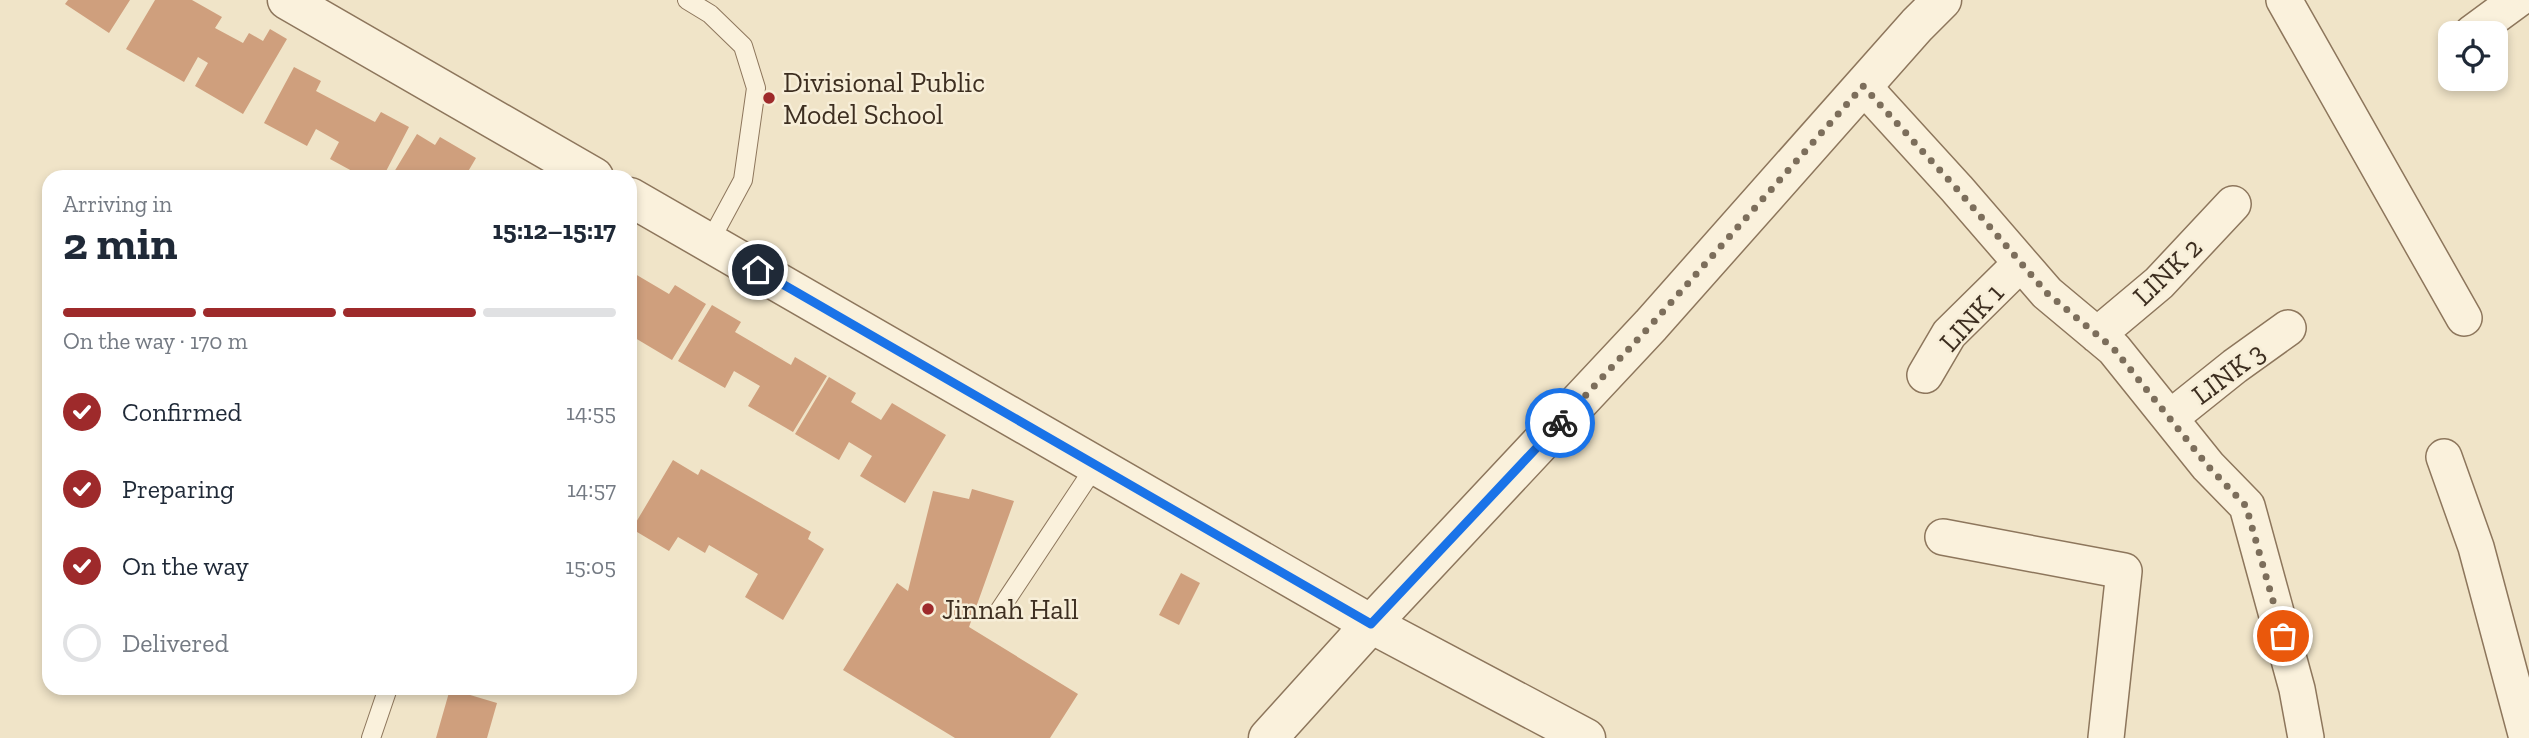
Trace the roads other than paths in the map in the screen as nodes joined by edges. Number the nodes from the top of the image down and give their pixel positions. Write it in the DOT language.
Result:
graph roads {
  1 [pos="288,0"];
  2 [pos="687,0"];
  3 [pos="1942,0"];
  4 [pos="2284,0"];
  5 [pos="2517,0"];
  6 [pos="2488,21"];
  7 [pos="1863,86"];
  8 [pos="581,170"];
  9 [pos="637,201"];
  10 [pos="2233,204"];
  11 [pos="709,243"];
  12 [pos="2021,263"];
  13 [pos="2464,318"];
  14 [pos="2287,328"];
  15 [pos="2097,335"];
  16 [pos="1925,374"];
  17 [pos="2170,418"];
  18 [pos="2444,457"];
  19 [pos="1096,465"];
  20 [pos="1943,537"];
  21 [pos="999,611"];
  22 [pos="1371,624"];
  23 [pos="386,695"];
  24 [pos="371,738"];
  25 [pos="1268,738"];
  26 [pos="1586,738"];
  27 [pos="2106,738"];
  28 [pos="2306,738"];
  29 [pos="2527,738"];
  1 -- 8 [label="street"];
  2 -- 11 [label="lane"];
  3 -- 7 [label="street"];
  4 -- 13 [label="street"];
  5 -- 6 [label="street"];
  7 -- 12 [label="street"];
  7 -- 22 [label="street"];
  9 -- 11 [label="street"];
  10 -- 15 [label="street, LINK 2"];
  11 -- 19 [label="street"];
  12 -- 15 [label="street"];
  12 -- 16 [label="street, LINK 1"];
  14 -- 17 [label="street, LINK 3"];
  15 -- 17 [label="street"];
  17 -- 28 [label="street"];
  18 -- 29 [label="street"];
  19 -- 21 [label="lane"];
  19 -- 22 [label="street"];
  20 -- 27 [label="street"];
  22 -- 25 [label="street"];
  22 -- 26 [label="street"];
  23 -- 24 [label="lane"];
}
